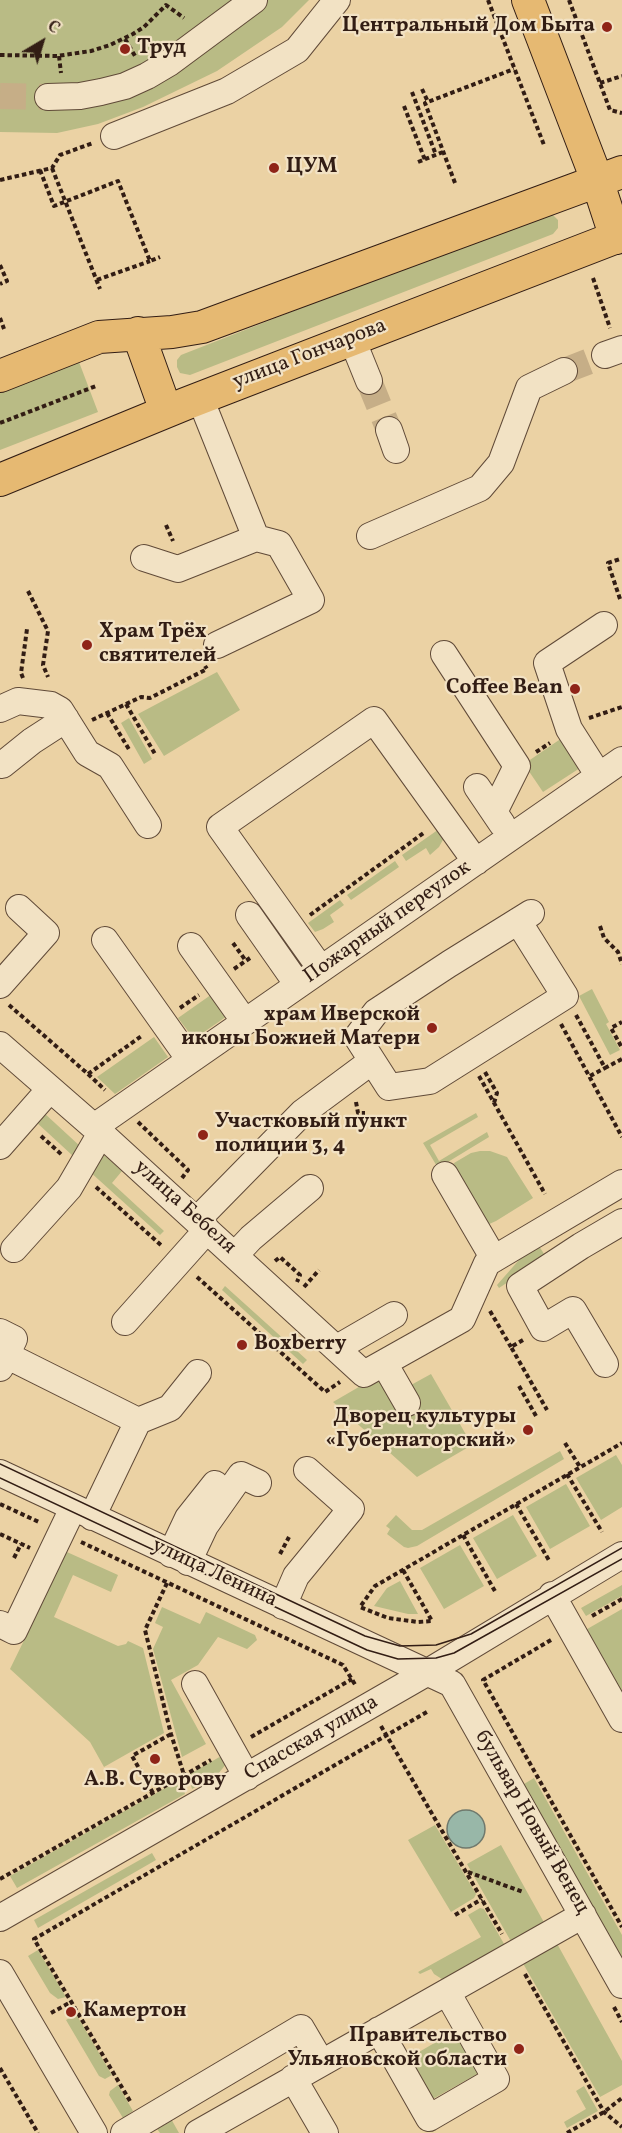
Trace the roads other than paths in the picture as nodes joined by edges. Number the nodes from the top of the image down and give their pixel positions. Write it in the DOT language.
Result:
graph roads {
  1 [pos="254,0"];
  2 [pos="337,0"];
  3 [pos="528,0"];
  4 [pos="48,97"];
  5 [pos="114,136"];
  6 [pos="610,176"];
  7 [pos="620,244"];
  8 [pos="138,333"];
  9 [pos="352,339"];
  10 [pos="564,370"];
  11 [pos="0,376"];
  12 [pos="369,381"];
  13 [pos="200,398"];
  14 [pos="166,411"];
  15 [pos="0,480"];
  16 [pos="370,537"];
  17 [pos="256,538"];
  18 [pos="144,558"];
  19 [pos="604,625"];
  20 [pos="210,653"];
  21 [pos="444,654"];
  22 [pos="0,709"];
  23 [pos="75,722"];
  24 [pos="622,760"];
  25 [pos="2,765"];
  26 [pos="599,776"];
  27 [pos="477,788"];
  28 [pos="494,812"];
  29 [pos="148,825"];
  30 [pos="511,837"];
  31 [pos="476,862"];
  32 [pos="19,908"];
  33 [pos="249,915"];
  34 [pos="105,940"];
  35 [pos="191,946"];
  36 [pos="321,969"];
  37 [pos="0,985"];
  38 [pos="298,985"];
  39 [pos="245,1022"];
  40 [pos="0,1046"];
  41 [pos="190,1060"];
  42 [pos="372,1061"];
  43 [pos="50,1089"];
  44 [pos="98,1130"];
  45 [pos="0,1146"];
  46 [pos="445,1175"];
  47 [pos="621,1184"];
  48 [pos="310,1188"];
  49 [pos="622,1222"];
  50 [pos="202,1225"];
  51 [pos="14,1249"];
  52 [pos="235,1255"];
  53 [pos="494,1259"];
  54 [pos="394,1315"];
  55 [pos="125,1322"];
  56 [pos="337,1348"];
  57 [pos="2,1352"];
  58 [pos="605,1364"];
  59 [pos="374,1368"];
  60 [pos="198,1373"];
  61 [pos="407,1402"];
  62 [pos="138,1421"];
  63 [pos="307,1470"];
  64 [pos="225,1471"];
  65 [pos="0,1473"];
  66 [pos="258,1483"];
  67 [pos="83,1512"];
  68 [pos="622,1555"];
  69 [pos="179,1558"];
  70 [pos="552,1595"];
  71 [pos="283,1606"];
  72 [pos="0,1624"];
  73 [pos="428,1672"];
  74 [pos="195,1684"];
  75 [pos="622,1719"];
  76 [pos="247,1777"];
  77 [pos="583,1915"];
  78 [pos="0,1918"];
  79 [pos="0,1973"];
  80 [pos="622,1984"];
  81 [pos="447,1992"];
  82 [pos="379,2030"];
  83 [pos="321,2062"];
  84 [pos="294,2078"];
  85 [pos="229,2125"];
  86 [pos="133,2128"];
  87 [pos="94,2133"];
  88 [pos="198,2133"];
  89 [pos="325,2133"];
  1 -- 4 [label="street"];
  2 -- 5 [label="street"];
  3 -- 6 [label="main road"];
  6 -- 7 [label="main road"];
  6 -- 8 [label="main road"];
  7 -- 9 [label="main road, улица Гончарова"];
  8 -- 11 [label="main road"];
  8 -- 14 [label="main road"];
  9 -- 12 [label="street"];
  9 -- 13 [label="main road, улица Гончарова"];
  10 -- 16 [label="street"];
  13 -- 14 [label="main road, улица Гончарова"];
  13 -- 17 [label="street"];
  14 -- 15 [label="main road, улица Гончарова"];
  17 -- 18 [label="street"];
  17 -- 20 [label="street"];
  19 -- 26 [label="street"];
  21 -- 28 [label="street"];
  22 -- 23 [label="street"];
  23 -- 25 [label="street"];
  23 -- 29 [label="street"];
  24 -- 26 [label="street, Пожарный переулок"];
  26 -- 30 [label="street, Пожарный переулок"];
  27 -- 28 [label="street"];
  28 -- 30 [label="street"];
  30 -- 31 [label="street, Пожарный переулок"];
  31 -- 36 [label="street, Пожарный переулок"];
  31 -- 36 [label="street"];
  32 -- 37 [label="street"];
  33 -- 38 [label="street"];
  34 -- 41 [label="street"];
  35 -- 39 [label="street"];
  36 -- 38 [label="street, Пожарный переулок"];
  38 -- 39 [label="street, Пожарный переулок"];
  39 -- 41 [label="street, Пожарный переулок"];
  40 -- 43 [label="street, улица Бебеля"];
  41 -- 44 [label="street, Пожарный переулок"];
  42 -- 42 [label="street"];
  42 -- 50 [label="street"];
  43 -- 44 [label="street, улица Бебеля"];
  43 -- 45 [label="street"];
  44 -- 50 [label="street, улица Бебеля"];
  44 -- 51 [label="street"];
  46 -- 53 [label="street"];
  47 -- 53 [label="street"];
  48 -- 52 [label="street"];
  49 -- 58 [label="street"];
  50 -- 52 [label="street, улица Бебеля"];
  50 -- 55 [label="street"];
  52 -- 56 [label="street, улица Бебеля"];
  53 -- 59 [label="street"];
  54 -- 56 [label="street"];
  56 -- 59 [label="street, улица Бебеля"];
  57 -- 62 [label="street"];
  59 -- 61 [label="street, улица Бебеля"];
  60 -- 62 [label="street"];
  62 -- 67 [label="street"];
  63 -- 71 [label="street"];
  64 -- 69 [label="street"];
  65 -- 67 [label="street, улица Ленина"];
  66 -- 69 [label="street"];
  67 -- 69 [label="street, улица Ленина"];
  67 -- 72 [label="street"];
  68 -- 70 [label="street, Спасская улица"];
  69 -- 71 [label="street, улица Ленина"];
  70 -- 73 [label="street, Спасская улица"];
  70 -- 75 [label="street"];
  71 -- 73 [label="street, улица Ленина"];
  73 -- 76 [label="street, Спасская улица"];
  73 -- 77 [label="street, бульвар Новый Венец"];
  74 -- 76 [label="street"];
  76 -- 78 [label="street, Спасская улица"];
  77 -- 80 [label="street, бульвар Новый Венец"];
  77 -- 81 [label="street"];
  79 -- 87 [label="street"];
  81 -- 82 [label="street"];
  81 -- 82 [label="street"];
  82 -- 83 [label="street"];
  83 -- 84 [label="street"];
  83 -- 86 [label="street"];
  84 -- 85 [label="street"];
  84 -- 89 [label="street"];
  85 -- 88 [label="street"];
}
